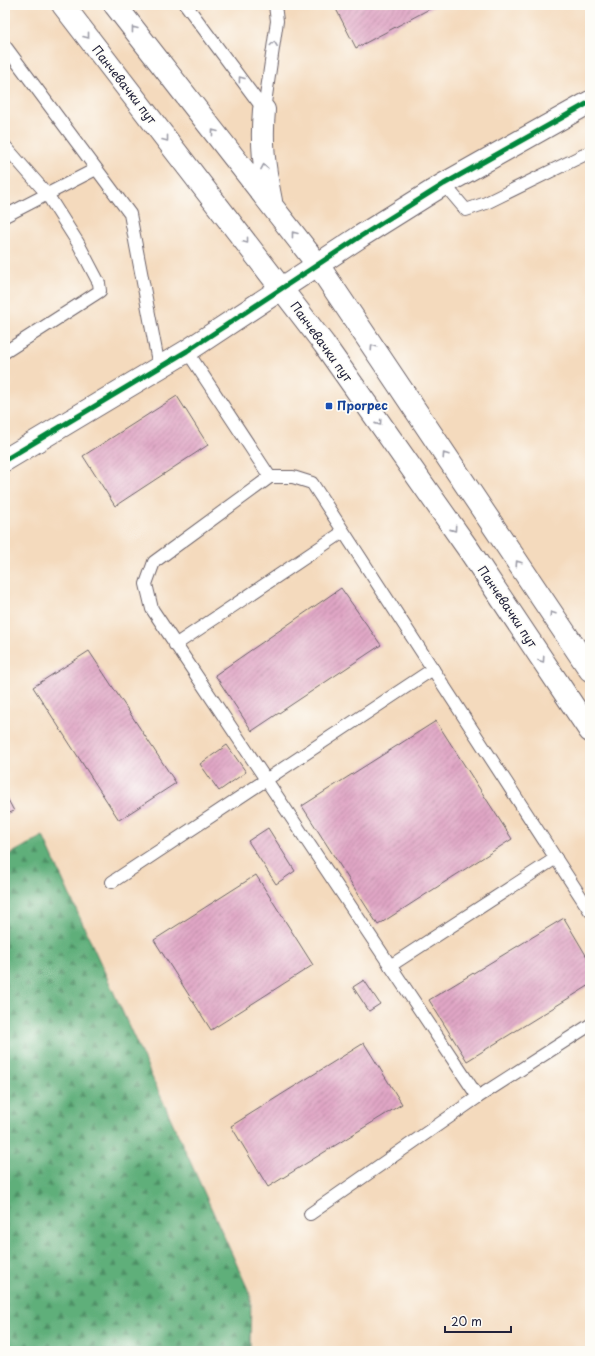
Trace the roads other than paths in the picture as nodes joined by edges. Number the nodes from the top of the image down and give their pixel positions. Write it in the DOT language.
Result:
graph roads {
  1 [pos="63,5"];
  2 [pos="115,5"];
  3 [pos="186,5"];
  4 [pos="275,5"];
  5 [pos="5,46"];
  6 [pos="590,102"];
  7 [pos="264,110"];
  8 [pos="5,146"];
  9 [pos="590,152"];
  10 [pos="96,169"];
  11 [pos="444,184"];
  12 [pos="47,194"];
  13 [pos="272,206"];
  14 [pos="5,216"];
  15 [pos="318,265"];
  16 [pos="283,289"];
  17 [pos="187,351"];
  18 [pos="5,352"];
  19 [pos="159,367"];
  20 [pos="5,460"];
  21 [pos="270,477"];
  22 [pos="343,532"];
  23 [pos="175,645"];
  24 [pos="432,669"];
  25 [pos="590,670"];
  26 [pos="590,731"];
  27 [pos="266,780"];
  28 [pos="556,858"];
  29 [pos="112,882"];
  30 [pos="590,911"];
  31 [pos="390,966"];
  32 [pos="590,1025"];
  33 [pos="478,1097"];
  34 [pos="310,1214"];
  1 -- 16 [label="main road, Панчевачки пут, one-way"];
  13 -- 2 [label="main road, one-way"];
  7 -- 3 [label="lane, one-way"];
  7 -- 4 [label="lane, one-way"];
  5 -- 10 [label="lane"];
  6 -- 11 [label="main road"];
  13 -- 7 [label="main road, one-way"];
  8 -- 12 [label="lane"];
  9 -- 11 [label="lane"];
  10 -- 12 [label="lane"];
  10 -- 19 [label="lane"];
  11 -- 15 [label="main road"];
  12 -- 14 [label="lane"];
  12 -- 18 [label="lane"];
  15 -- 13 [label="main road, one-way"];
  15 -- 16 [label="main road"];
  25 -- 15 [label="main road, one-way"];
  16 -- 17 [label="main road"];
  16 -- 26 [label="main road, Панчевачки пут, one-way"];
  17 -- 19 [label="main road"];
  17 -- 21 [label="lane"];
  19 -- 20 [label="main road"];
  21 -- 22 [label="lane"];
  21 -- 23 [label="lane"];
  22 -- 23 [label="lane"];
  22 -- 24 [label="lane"];
  23 -- 27 [label="lane"];
  24 -- 27 [label="lane"];
  24 -- 28 [label="lane"];
  27 -- 29 [label="lane"];
  27 -- 31 [label="lane"];
  28 -- 30 [label="lane"];
  28 -- 31 [label="lane"];
  31 -- 33 [label="lane"];
  32 -- 33 [label="lane"];
  33 -- 34 [label="lane"];
}
